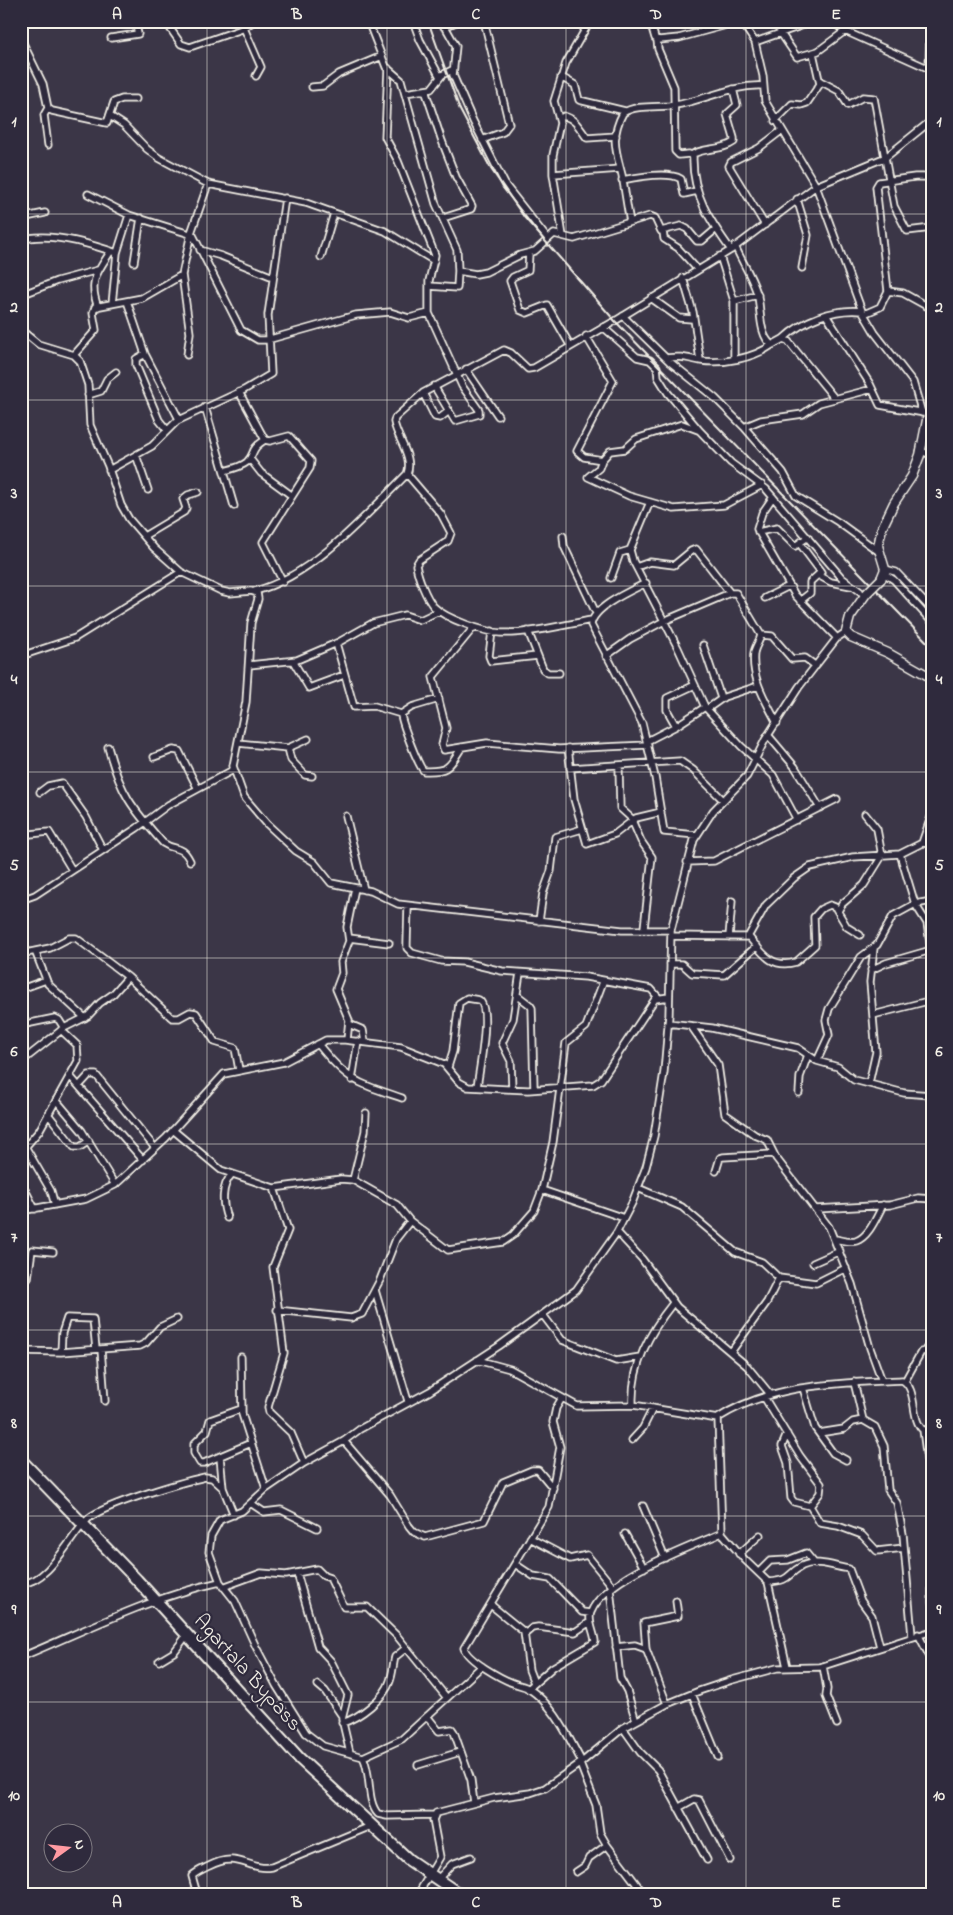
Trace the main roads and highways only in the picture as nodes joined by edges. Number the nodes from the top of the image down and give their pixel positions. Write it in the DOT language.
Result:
graph roads {
  1 [pos="21,1460"];
  2 [pos="459,1894"];
  1 -- 2 [label="highway, Agartala Bypass"];
}
